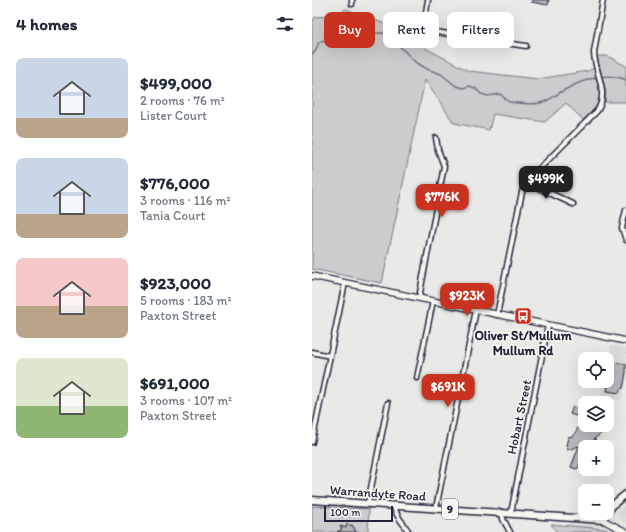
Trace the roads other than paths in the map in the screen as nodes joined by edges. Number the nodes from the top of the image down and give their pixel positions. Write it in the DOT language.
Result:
graph roads {
  1 [pos="428,0"];
  2 [pos="603,0"];
  3 [pos="426,12"];
  4 [pos="439,32"];
  5 [pos="526,46"];
  6 [pos="436,138"];
  7 [pos="526,182"];
  8 [pos="572,204"];
  9 [pos="626,210"];
  10 [pos="626,240"];
  11 [pos="312,276"];
  12 [pos="345,283"];
  13 [pos="419,298"];
  14 [pos="434,301"];
  15 [pos="476,310"];
  16 [pos="497,315"];
  17 [pos="548,325"];
  18 [pos="626,342"];
  19 [pos="312,352"];
  20 [pos="330,356"];
  21 [pos="417,378"];
  22 [pos="388,403"];
  23 [pos="314,426"];
  24 [pos="312,442"];
  25 [pos="626,494"];
  26 [pos="312,500"];
  27 [pos="368,503"];
  28 [pos="394,504"];
  29 [pos="614,504"];
  30 [pos="436,508"];
  31 [pos="502,512"];
  32 [pos="510,513"];
  33 [pos="578,518"];
  34 [pos="603,520"];
  35 [pos="409,532"];
  36 [pos="510,532"];
  37 [pos="626,532"];
  1 -- 3 [label="street"];
  2 -- 7 [label="street"];
  4 -- 5 [label="street"];
  6 -- 13 [label="street"];
  7 -- 8 [label="street"];
  7 -- 16 [label="street"];
  9 -- 10 [label="street"];
  11 -- 12 [label="street"];
  12 -- 13 [label="street"];
  12 -- 20 [label="street"];
  13 -- 14 [label="street"];
  14 -- 15 [label="street"];
  14 -- 21 [label="street"];
  15 -- 16 [label="street"];
  15 -- 30 [label="street"];
  16 -- 17 [label="street"];
  17 -- 18 [label="street"];
  17 -- 32 [label="street, Hobart Street"];
  19 -- 20 [label="street"];
  20 -- 23 [label="street"];
  22 -- 27 [label="street"];
  23 -- 24 [label="street"];
  25 -- 29 [label="main road"];
  26 -- 27 [label="main road, Warrandyte Road / 9"];
  27 -- 28 [label="main road, Warrandyte Road / 9"];
  28 -- 30 [label="main road, Warrandyte Road / 9"];
  28 -- 35 [label="street"];
  30 -- 31 [label="main road, Warrandyte Road / 9"];
  31 -- 32 [label="main road, Warrandyte Road / 9"];
  31 -- 36 [label="street"];
  32 -- 33 [label="main road, Warrandyte Road / 9"];
  34 -- 37 [label="street"];
}
